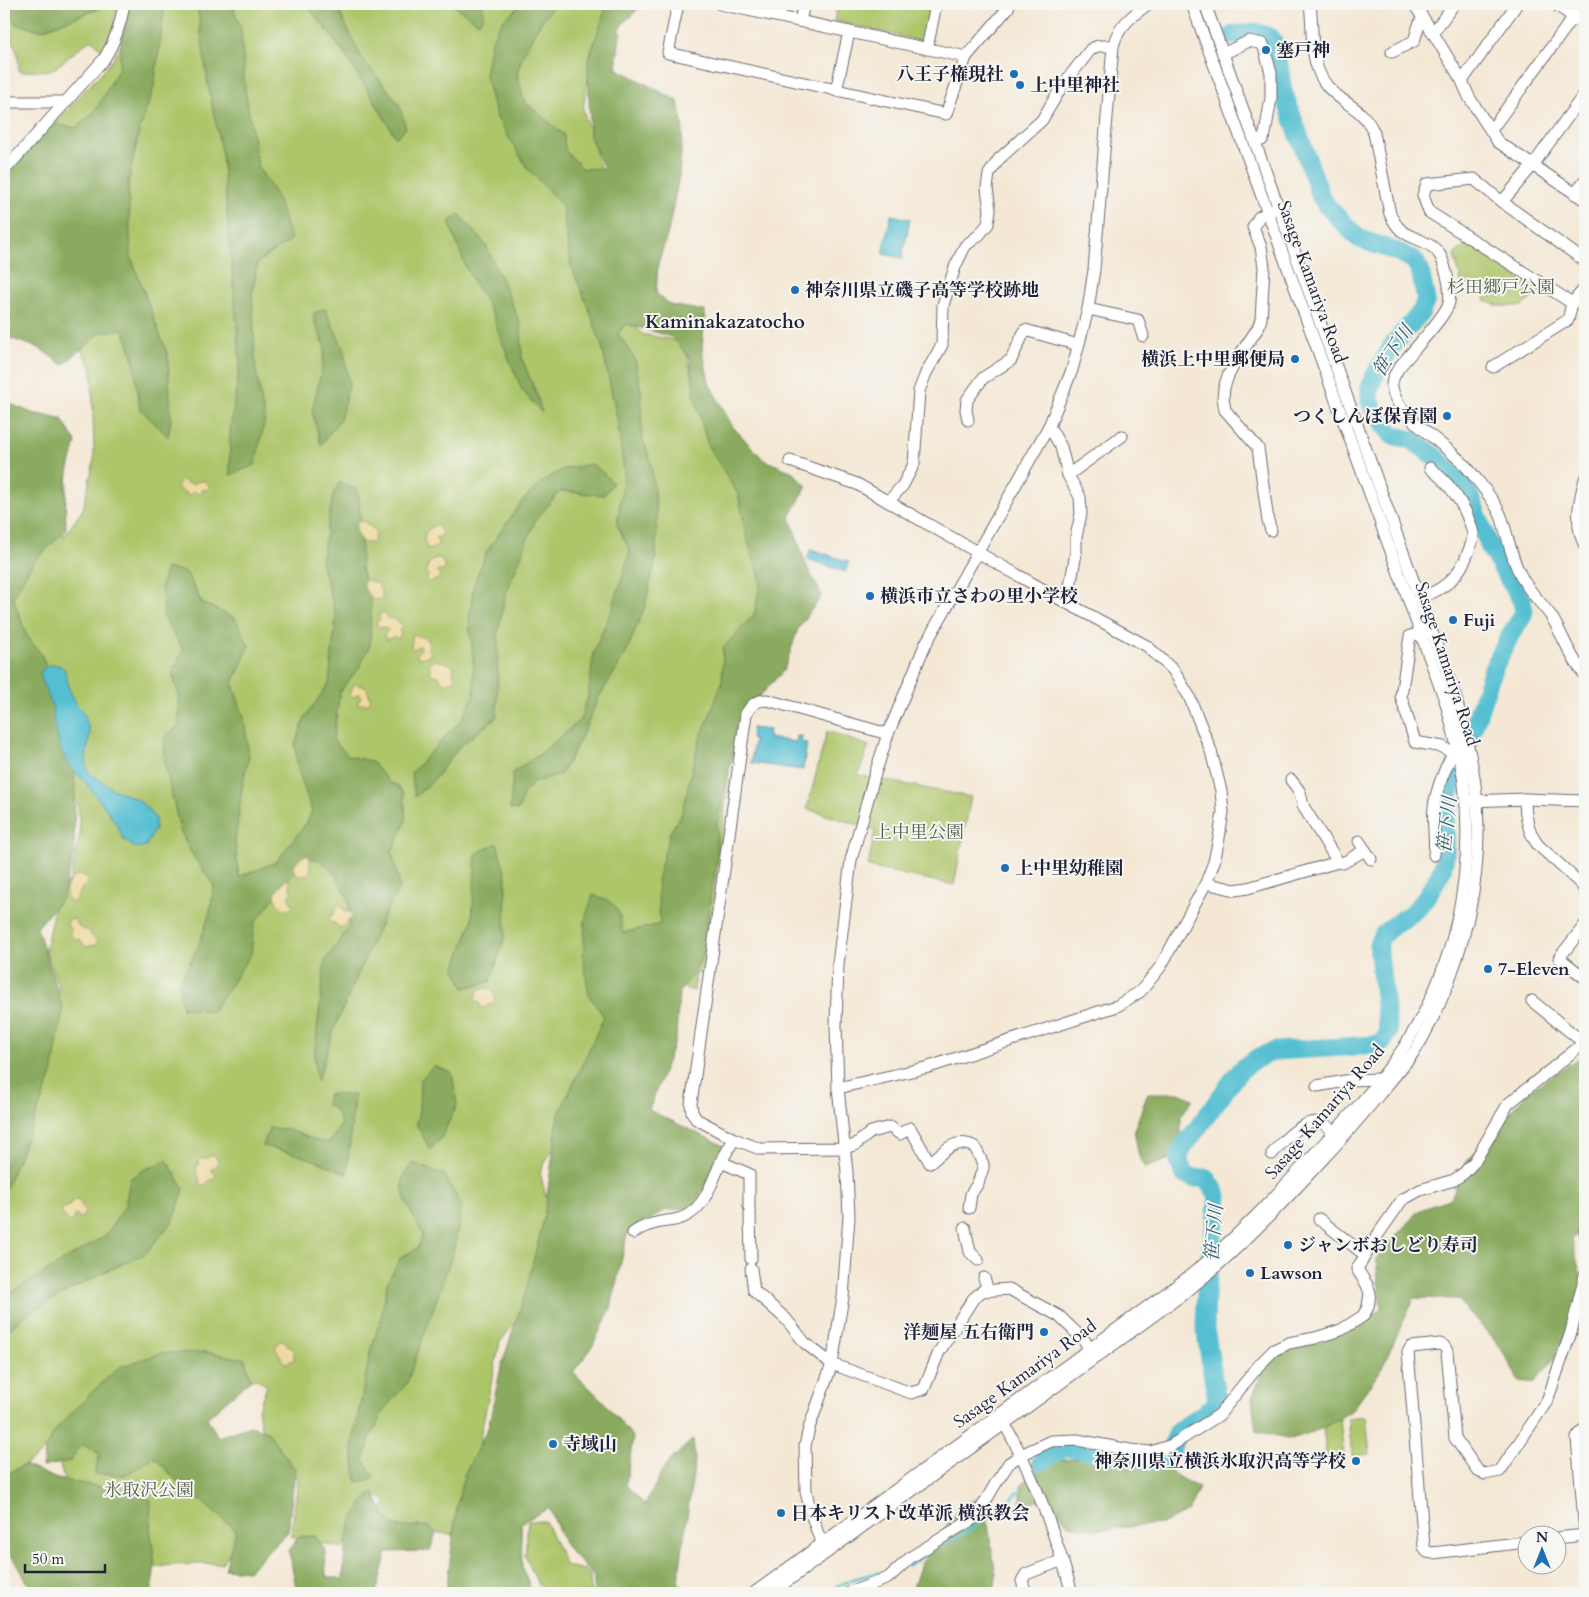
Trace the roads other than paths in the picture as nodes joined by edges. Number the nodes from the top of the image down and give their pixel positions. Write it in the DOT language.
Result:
graph roads {
  1 [pos="124,4"];
  2 [pos="678,4"];
  3 [pos="720,4"];
  4 [pos="804,4"];
  5 [pos="936,4"];
  6 [pos="1006,4"];
  7 [pos="1148,4"];
  8 [pos="1192,4"];
  9 [pos="1205,4"];
  10 [pos="1310,4"];
  11 [pos="1414,4"];
  12 [pos="1454,4"];
  13 [pos="1517,4"];
  14 [pos="1555,4"];
  15 [pos="1584,4"];
  16 [pos="1574,17"];
  17 [pos="1422,18"];
  18 [pos="800,21"];
  19 [pos="1585,25"];
  20 [pos="849,32"];
  21 [pos="1434,33"];
  22 [pos="1114,46"];
  23 [pos="927,49"];
  24 [pos="1392,52"];
  25 [pos="1223,54"];
  26 [pos="966,57"];
  27 [pos="1462,81"];
  28 [pos="836,91"];
  29 [pos="1585,93"];
  30 [pos="4,102"];
  31 [pos="66,102"];
  32 [pos="1490,130"];
  33 [pos="1255,142"];
  34 [pos="1532,165"];
  35 [pos="4,172"];
  36 [pos="1585,180"];
  37 [pos="1580,197"];
  38 [pos="1502,202"];
  39 [pos="1273,210"];
  40 [pos="1585,260"];
  41 [pos="1585,288"];
  42 [pos="1572,303"];
  43 [pos="1088,309"];
  44 [pos="1143,336"];
  45 [pos="1078,344"];
  46 [pos="1493,367"];
  47 [pos="968,420"];
  48 [pos="1049,426"];
  49 [pos="1122,436"];
  50 [pos="790,461"];
  51 [pos="1430,468"];
  52 [pos="1068,475"];
  53 [pos="1585,479"];
  54 [pos="888,502"];
  55 [pos="1271,530"];
  56 [pos="1585,546"];
  57 [pos="977,551"];
  58 [pos="1419,598"];
  59 [pos="1068,603"];
  60 [pos="1425,632"];
  61 [pos="1585,675"];
  62 [pos="888,734"];
  63 [pos="1455,750"];
  64 [pos="1291,780"];
  65 [pos="1525,799"];
  66 [pos="1471,801"];
  67 [pos="1585,801"];
  68 [pos="1365,850"];
  69 [pos="1434,855"];
  70 [pos="1338,862"];
  71 [pos="1206,883"];
  72 [pos="1585,892"];
  73 [pos="1585,926"];
  74 [pos="1585,978"];
  75 [pos="1532,1001"];
  76 [pos="1585,1042"];
  77 [pos="1380,1079"];
  78 [pos="1317,1086"];
  79 [pos="838,1088"];
  80 [pos="1334,1132"];
  81 [pos="734,1138"];
  82 [pos="844,1148"];
  83 [pos="1272,1154"];
  84 [pos="721,1162"];
  85 [pos="969,1208"];
  86 [pos="1319,1219"];
  87 [pos="964,1228"];
  88 [pos="633,1233"];
  89 [pos="1365,1255"];
  90 [pos="978,1260"];
  91 [pos="1585,1275"];
  92 [pos="1089,1350"];
  93 [pos="832,1364"];
  94 [pos="1001,1419"];
  95 [pos="1585,1430"];
  96 [pos="1021,1455"];
  97 [pos="1585,1534"];
  98 [pos="1566,1537"];
  99 [pos="1516,1543"];
  100 [pos="827,1547"];
  101 [pos="1062,1560"];
  102 [pos="754,1593"];
  103 [pos="771,1593"];
  104 [pos="849,1593"];
  105 [pos="1026,1593"];
  106 [pos="1072,1593"];
  1 -- 31 [label="street"];
  2 -- 28 [label="street"];
  3 -- 18 [label="street"];
  4 -- 18 [label="street"];
  5 -- 23 [label="street"];
  6 -- 26 [label="street"];
  7 -- 22 [label="street"];
  8 -- 39 [label="street, Sasage Kamariya Road"];
  9 -- 25 [label="street, Sasage Kamariya Road"];
  10 -- 61 [label="street"];
  11 -- 17 [label="street"];
  12 -- 21 [label="street"];
  13 -- 27 [label="street"];
  14 -- 16 [label="street"];
  15 -- 16 [label="street"];
  16 -- 19 [label="street"];
  16 -- 32 [label="street"];
  17 -- 21 [label="street"];
  17 -- 24 [label="street"];
  18 -- 20 [label="street"];
  20 -- 23 [label="street"];
  20 -- 28 [label="street"];
  21 -- 27 [label="street"];
  22 -- 43 [label="street"];
  22 -- 54 [label="street"];
  23 -- 26 [label="street"];
  25 -- 33 [label="street, Sasage Kamariya Road"];
  25 -- 33 [label="street"];
  26 -- 28 [label="street"];
  27 -- 32 [label="street"];
  29 -- 34 [label="street"];
  30 -- 31 [label="street"];
  31 -- 35 [label="street"];
  32 -- 34 [label="street"];
  33 -- 39 [label="street, Sasage Kamariya Road"];
  34 -- 37 [label="street"];
  34 -- 38 [label="street"];
  36 -- 37 [label="street"];
  38 -- 40 [label="street"];
  38 -- 42 [label="street"];
  39 -- 55 [label="street"];
  39 -- 58 [label="street, Sasage Kamariya Road"];
  39 -- 60 [label="street, Sasage Kamariya Road"];
  41 -- 42 [label="street"];
  42 -- 46 [label="street"];
  43 -- 44 [label="street"];
  43 -- 45 [label="street"];
  45 -- 47 [label="street"];
  45 -- 48 [label="street"];
  48 -- 52 [label="street"];
  48 -- 57 [label="street"];
  49 -- 52 [label="street"];
  50 -- 54 [label="street"];
  51 -- 58 [label="street"];
  52 -- 59 [label="street"];
  53 -- 56 [label="street"];
  54 -- 57 [label="street"];
  57 -- 59 [label="street"];
  57 -- 62 [label="street"];
  58 -- 60 [label="street, Sasage Kamariya Road"];
  59 -- 71 [label="street"];
  60 -- 63 [label="street, Sasage Kamariya Road"];
  60 -- 63 [label="street"];
  60 -- 66 [label="street, Sasage Kamariya Road"];
  62 -- 79 [label="street"];
  62 -- 81 [label="street"];
  63 -- 66 [label="street, Sasage Kamariya Road"];
  63 -- 69 [label="street"];
  64 -- 70 [label="street"];
  65 -- 66 [label="street"];
  65 -- 67 [label="street"];
  65 -- 72 [label="street"];
  66 -- 77 [label="street, Sasage Kamariya Road"];
  66 -- 94 [label="street, Sasage Kamariya Road"];
  68 -- 70 [label="street"];
  70 -- 71 [label="street"];
  71 -- 79 [label="street"];
  73 -- 74 [label="street"];
  75 -- 76 [label="street"];
  76 -- 89 [label="street"];
  77 -- 78 [label="street"];
  77 -- 80 [label="street, Sasage Kamariya Road"];
  79 -- 82 [label="street"];
  80 -- 83 [label="street"];
  80 -- 92 [label="street, Sasage Kamariya Road"];
  81 -- 82 [label="street"];
  81 -- 84 [label="street"];
  82 -- 85 [label="street"];
  82 -- 93 [label="street"];
  84 -- 88 [label="street"];
  84 -- 93 [label="street"];
  86 -- 89 [label="street"];
  87 -- 90 [label="street"];
  89 -- 96 [label="street"];
  91 -- 99 [label="street"];
  92 -- 93 [label="street"];
  92 -- 94 [label="street, Sasage Kamariya Road"];
  93 -- 100 [label="street"];
  94 -- 96 [label="street"];
  94 -- 100 [label="street, Sasage Kamariya Road"];
  95 -- 97 [label="street"];
  96 -- 101 [label="street"];
  96 -- 104 [label="street"];
  97 -- 98 [label="street"];
  100 -- 102 [label="street, Sasage Kamariya Road"];
  100 -- 103 [label="street, Sasage Kamariya Road"];
  101 -- 105 [label="street"];
  101 -- 106 [label="street"];
}
